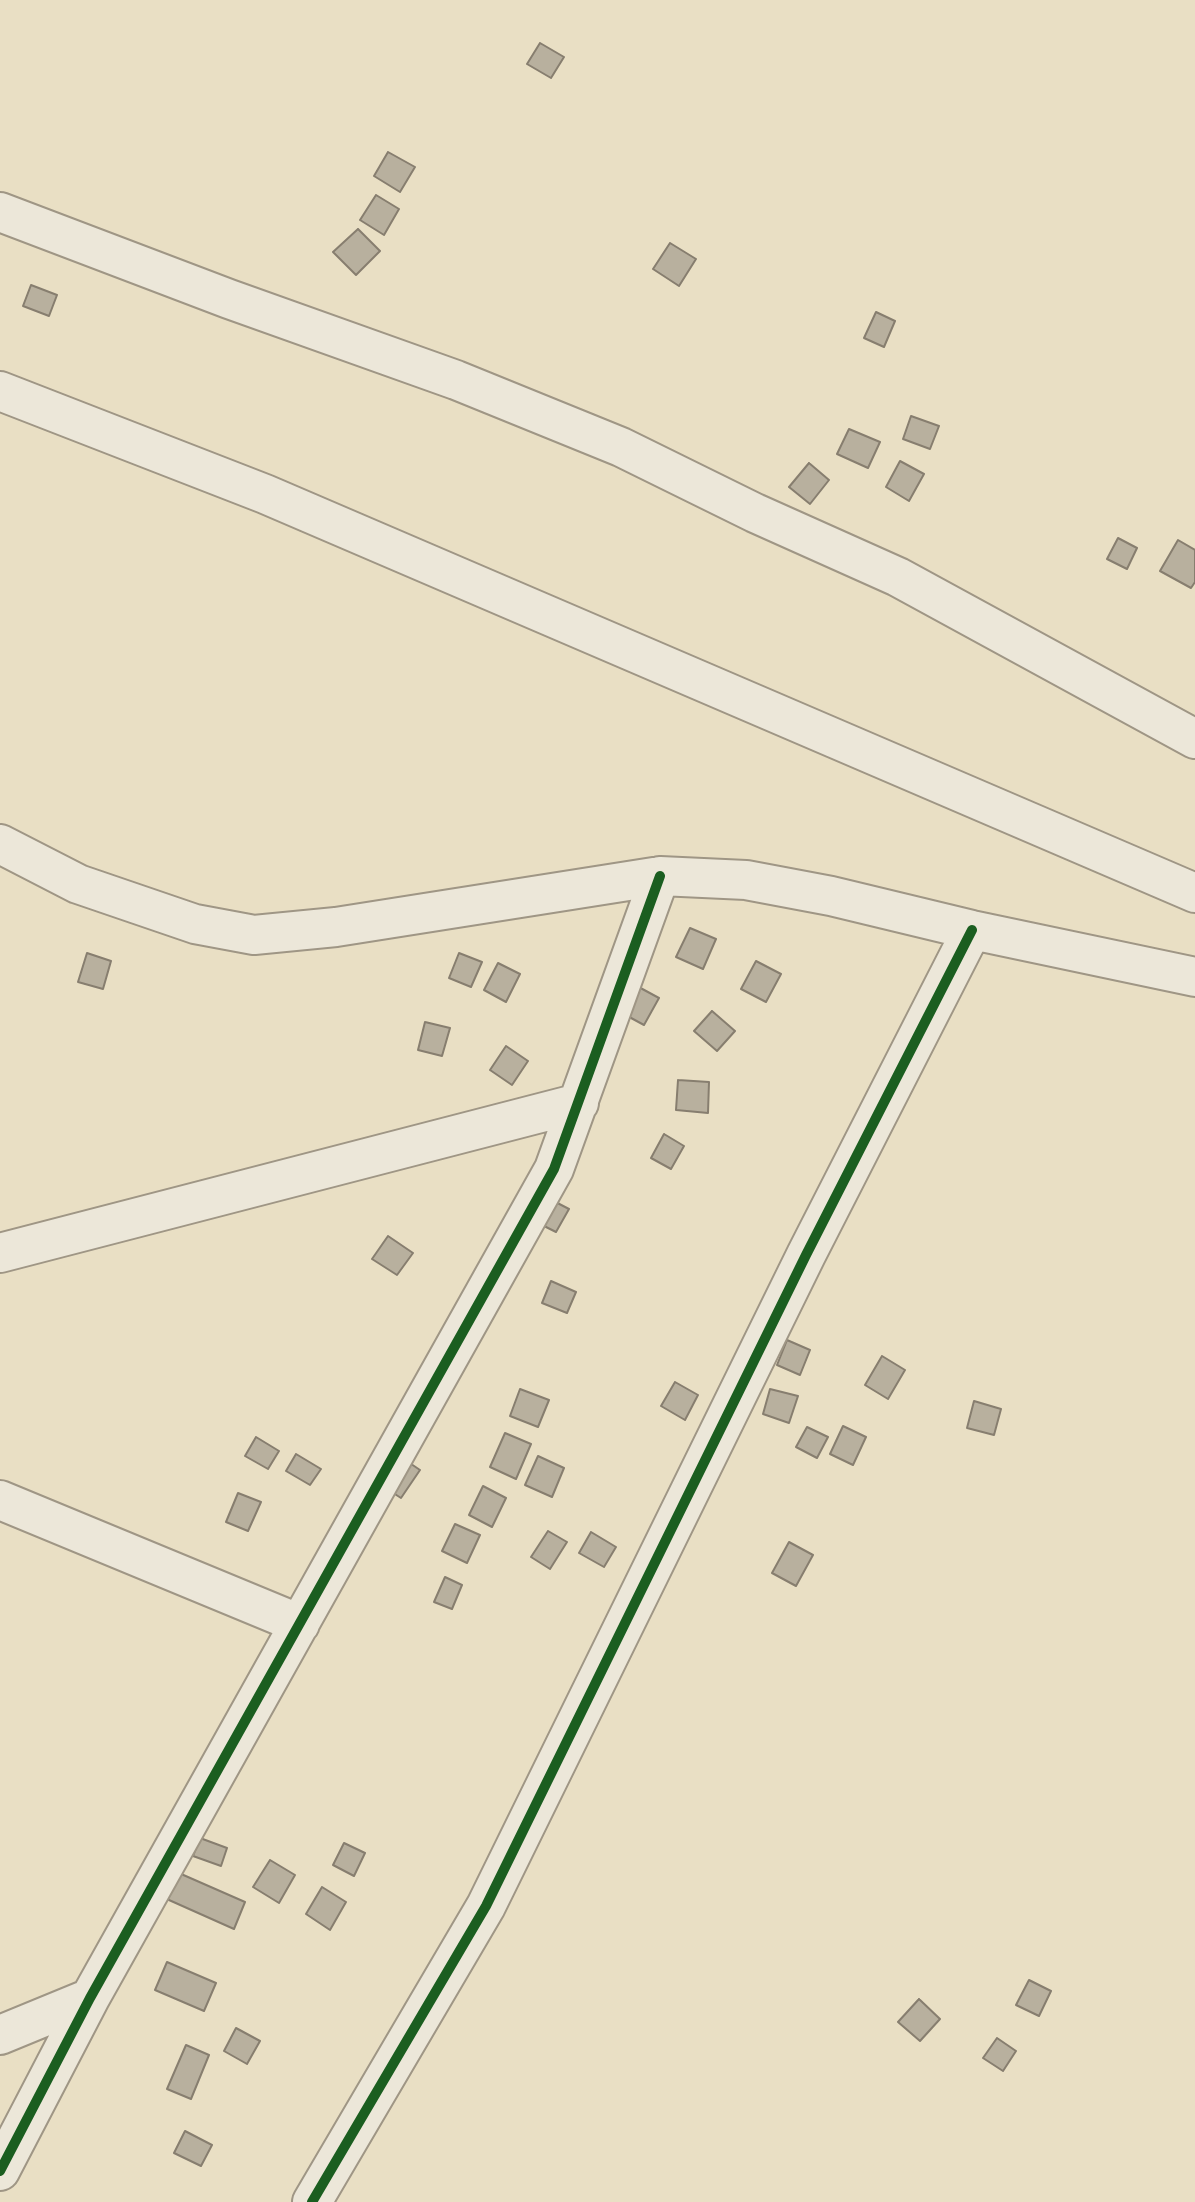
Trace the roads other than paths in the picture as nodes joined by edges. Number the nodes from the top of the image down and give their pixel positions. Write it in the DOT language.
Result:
graph roads {
  1 [pos="0,212"];
  2 [pos="0,391"];
  3 [pos="1195,739"];
  4 [pos="0,844"];
  5 [pos="660,876"];
  6 [pos="1195,893"];
  7 [pos="972,930"];
  8 [pos="1195,977"];
  9 [pos="579,1103"];
  10 [pos="0,1253"];
  11 [pos="0,1500"];
  12 [pos="300,1624"];
  13 [pos="90,1998"];
  14 [pos="0,2035"];
  15 [pos="0,2171"];
  16 [pos="313,2202"];
  1 -- 3 [label="street"];
  2 -- 6 [label="street"];
  4 -- 5 [label="street"];
  5 -- 7 [label="street"];
  5 -- 9 [label="street"];
  7 -- 8 [label="street"];
  7 -- 16 [label="street"];
  9 -- 10 [label="street"];
  9 -- 12 [label="street"];
  11 -- 12 [label="street"];
  12 -- 13 [label="street"];
  13 -- 14 [label="street"];
  13 -- 15 [label="street"];
}
